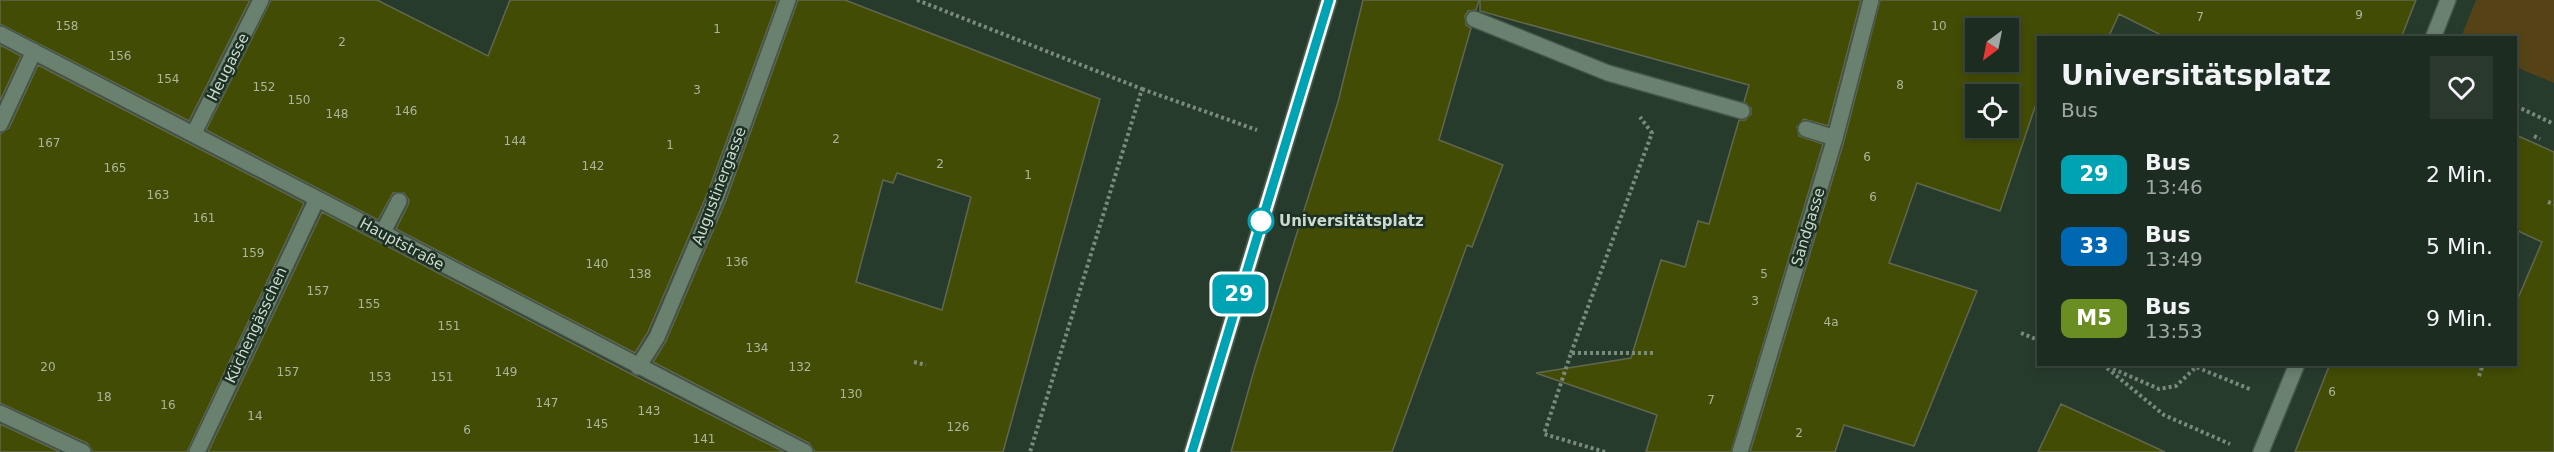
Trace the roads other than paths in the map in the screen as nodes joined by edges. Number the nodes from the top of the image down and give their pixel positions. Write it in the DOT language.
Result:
graph roads {
  1 [pos="261,0"];
  2 [pos="788,0"];
  3 [pos="1329,0"];
  4 [pos="1871,0"];
  5 [pos="2448,0"];
  6 [pos="1474,19"];
  7 [pos="0,34"];
  8 [pos="2434,36"];
  9 [pos="34,51"];
  10 [pos="1742,111"];
  11 [pos="0,124"];
  12 [pos="1806,129"];
  13 [pos="194,133"];
  14 [pos="1835,138"];
  15 [pos="317,199"];
  16 [pos="399,201"];
  17 [pos="382,234"];
  18 [pos="2296,366"];
  19 [pos="638,368"];
  20 [pos="0,413"];
  21 [pos="83,452"];
  22 [pos="197,452"];
  23 [pos="805,452"];
  24 [pos="1192,452"];
  25 [pos="1740,452"];
  26 [pos="2262,452"];
  1 -- 13 [label="street, Heugasse"];
  2 -- 19 [label="street, Augustinergasse"];
  3 -- 24 [label="street"];
  4 -- 14 [label="street, Sandgasse"];
  5 -- 8 [label="street"];
  6 -- 10 [label="street"];
  7 -- 9 [label="street, Hauptstraße"];
  9 -- 11 [label="street"];
  9 -- 13 [label="street, Hauptstraße"];
  12 -- 14 [label="street"];
  13 -- 15 [label="street, Hauptstraße"];
  14 -- 25 [label="street, Sandgasse"];
  15 -- 17 [label="street, Hauptstraße"];
  15 -- 22 [label="street, Küchengässchen"];
  16 -- 17 [label="street"];
  17 -- 19 [label="street, Hauptstraße"];
  18 -- 26 [label="street"];
  19 -- 23 [label="street, Hauptstraße"];
  20 -- 21 [label="street"];
}
